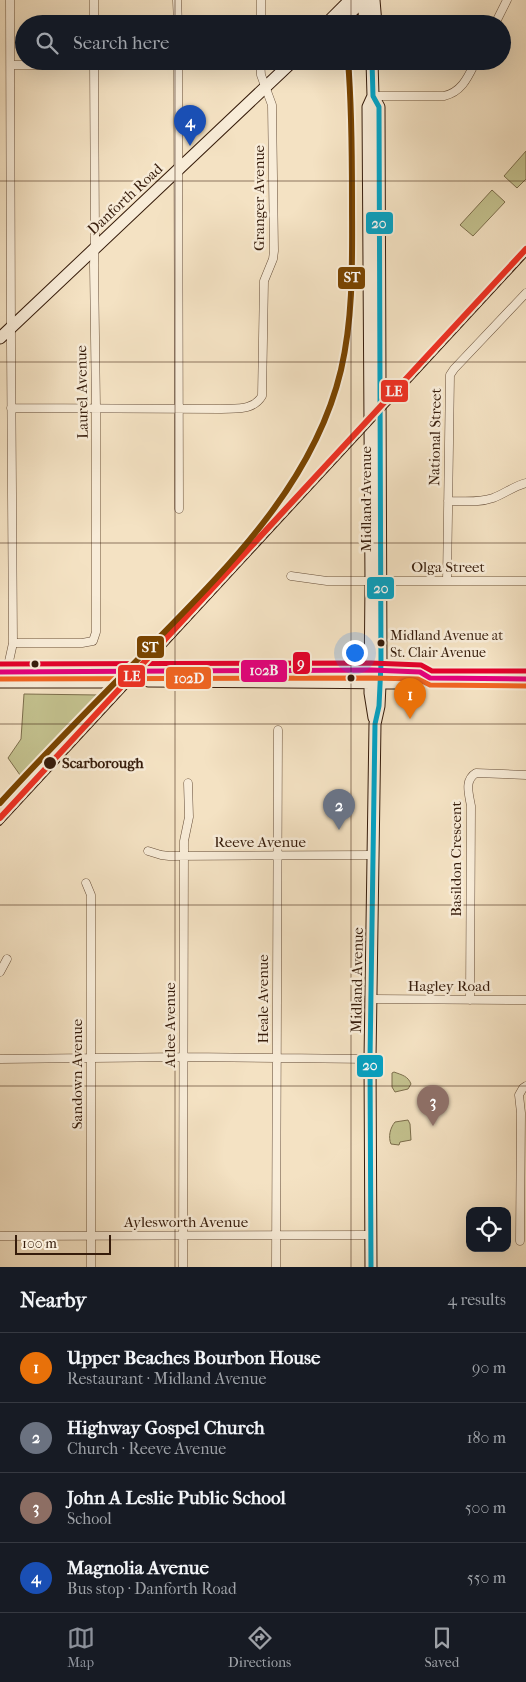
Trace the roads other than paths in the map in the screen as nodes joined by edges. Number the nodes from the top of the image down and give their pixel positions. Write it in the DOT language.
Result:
graph roads {
  1 [pos="10,0"];
  2 [pos="94,0"];
  3 [pos="178,0"];
  4 [pos="261,0"];
  5 [pos="350,0"];
  6 [pos="363,0"];
  7 [pos="368,0"];
  8 [pos="374,0"];
  9 [pos="507,0"];
  10 [pos="94,15"];
  11 [pos="178,15"];
  12 [pos="261,15"];
  13 [pos="335,15"];
  14 [pos="349,15"];
  15 [pos="364,15"];
  16 [pos="375,15"];
  17 [pos="500,15"];
  18 [pos="11,65"];
  19 [pos="15,65"];
  20 [pos="94,70"];
  21 [pos="178,70"];
  22 [pos="261,70"];
  23 [pos="285,70"];
  24 [pos="372,70"];
  25 [pos="471,70"];
  26 [pos="266,88"];
  27 [pos="373,96"];
  28 [pos="178,170"];
  29 [pos="95,248"];
  30 [pos="526,293"];
  31 [pos="11,328"];
  32 [pos="0,338"];
  33 [pos="11,408"];
  34 [pos="96,408"];
  35 [pos="179,408"];
  36 [pos="526,484"];
  37 [pos="448,501"];
  38 [pos="179,509"];
  39 [pos="291,576"];
  40 [pos="376,581"];
  41 [pos="447,581"];
  42 [pos="526,581"];
  43 [pos="14,643"];
  44 [pos="121,670"];
  45 [pos="158,670"];
  46 [pos="376,670"];
  47 [pos="3,677"];
  48 [pos="430,678"];
  49 [pos="526,678"];
  50 [pos="148,681"];
  51 [pos="110,682"];
  52 [pos="375,682"];
  53 [pos="278,730"];
  54 [pos="526,775"];
  55 [pos="188,783"];
  56 [pos="148,851"];
  57 [pos="278,855"];
  58 [pos="374,855"];
  59 [pos="184,856"];
  60 [pos="86,883"];
  61 [pos="7,959"];
  62 [pos="0,972"];
  63 [pos="372,999"];
  64 [pos="470,1000"];
  65 [pos="526,1000"];
  66 [pos="91,1057"];
  67 [pos="184,1057"];
  68 [pos="277,1058"];
  69 [pos="0,1059"];
  70 [pos="370,1059"];
  71 [pos="526,1086"];
  72 [pos="524,1180"];
  73 [pos="183,1235"];
  74 [pos="371,1235"];
  75 [pos="0,1236"];
  76 [pos="90,1236"];
  77 [pos="276,1236"];
  78 [pos="520,1241"];
  79 [pos="91,1267"];
  80 [pos="183,1267"];
  81 [pos="276,1267"];
  82 [pos="371,1267"];
  1 -- 18 [label="street"];
  2 -- 10 [label="street"];
  3 -- 11 [label="street"];
  4 -- 12 [label="street"];
  5 -- 13 [label="main road"];
  6 -- 14 [label="main road"];
  7 -- 15 [label="main road"];
  8 -- 16 [label="main road"];
  9 -- 17 [label="street"];
  18 -- 19 [label="street"];
  18 -- 31 [label="street"];
  20 -- 29 [label="street, Laurel Avenue"];
  21 -- 28 [label="street"];
  22 -- 26 [label="street, Granger Avenue"];
  23 -- 26 [label="main road, Danforth Road"];
  24 -- 27 [label="main road, Midland Avenue"];
  25 -- 27 [label="street"];
  26 -- 28 [label="main road, Danforth Road"];
  26 -- 35 [label="street, Granger Avenue"];
  27 -- 40 [label="main road, Midland Avenue"];
  28 -- 29 [label="main road, Danforth Road"];
  28 -- 35 [label="street"];
  29 -- 31 [label="main road, Danforth Road"];
  29 -- 34 [label="street, Laurel Avenue"];
  30 -- 37 [label="street, National Street"];
  31 -- 32 [label="main road, Danforth Road"];
  31 -- 33 [label="street"];
  33 -- 34 [label="street"];
  33 -- 43 [label="street"];
  34 -- 35 [label="street"];
  34 -- 43 [label="street, Laurel Avenue"];
  35 -- 38 [label="street"];
  36 -- 37 [label="street"];
  37 -- 41 [label="street, National Street"];
  39 -- 40 [label="street, Olga Street"];
  40 -- 41 [label="street, Olga Street"];
  40 -- 46 [label="main road, Midland Avenue"];
  41 -- 42 [label="street, Olga Street"];
  43 -- 47 [label="street"];
  44 -- 47 [label="main road"];
  45 -- 46 [label="main road"];
  46 -- 48 [label="main road"];
  46 -- 52 [label="main road, Midland Avenue"];
  47 -- 51 [label="main road"];
  48 -- 49 [label="main road"];
  48 -- 52 [label="main road"];
  50 -- 52 [label="main road"];
  52 -- 58 [label="main road, Midland Avenue"];
  53 -- 57 [label="street, Heale Avenue"];
  54 -- 64 [label="street, Basildon Crescent"];
  55 -- 59 [label="street, Atlee Avenue"];
  56 -- 59 [label="street, Reeve Avenue"];
  57 -- 58 [label="street, Reeve Avenue"];
  57 -- 59 [label="street, Reeve Avenue"];
  57 -- 68 [label="street, Heale Avenue"];
  58 -- 63 [label="main road, Midland Avenue"];
  59 -- 67 [label="street, Atlee Avenue"];
  60 -- 66 [label="street, Sandown Avenue"];
  61 -- 62 [label="street"];
  63 -- 64 [label="street, Hagley Road"];
  63 -- 70 [label="main road, Midland Avenue"];
  64 -- 65 [label="street, Hagley Road"];
  66 -- 67 [label="street"];
  66 -- 69 [label="street"];
  66 -- 76 [label="street, Sandown Avenue"];
  67 -- 68 [label="street"];
  67 -- 73 [label="street, Atlee Avenue"];
  68 -- 70 [label="street"];
  68 -- 77 [label="street, Heale Avenue"];
  70 -- 74 [label="main road, Midland Avenue"];
  71 -- 72 [label="street"];
  72 -- 78 [label="street"];
  73 -- 76 [label="street, Aylesworth Avenue"];
  73 -- 77 [label="street, Aylesworth Avenue"];
  73 -- 80 [label="street, Atlee Avenue"];
  74 -- 77 [label="street, Aylesworth Avenue"];
  74 -- 82 [label="main road, Midland Avenue"];
  75 -- 76 [label="street, Aylesworth Avenue"];
  76 -- 79 [label="street, Sandown Avenue"];
  77 -- 81 [label="street, Heale Avenue"];
}
